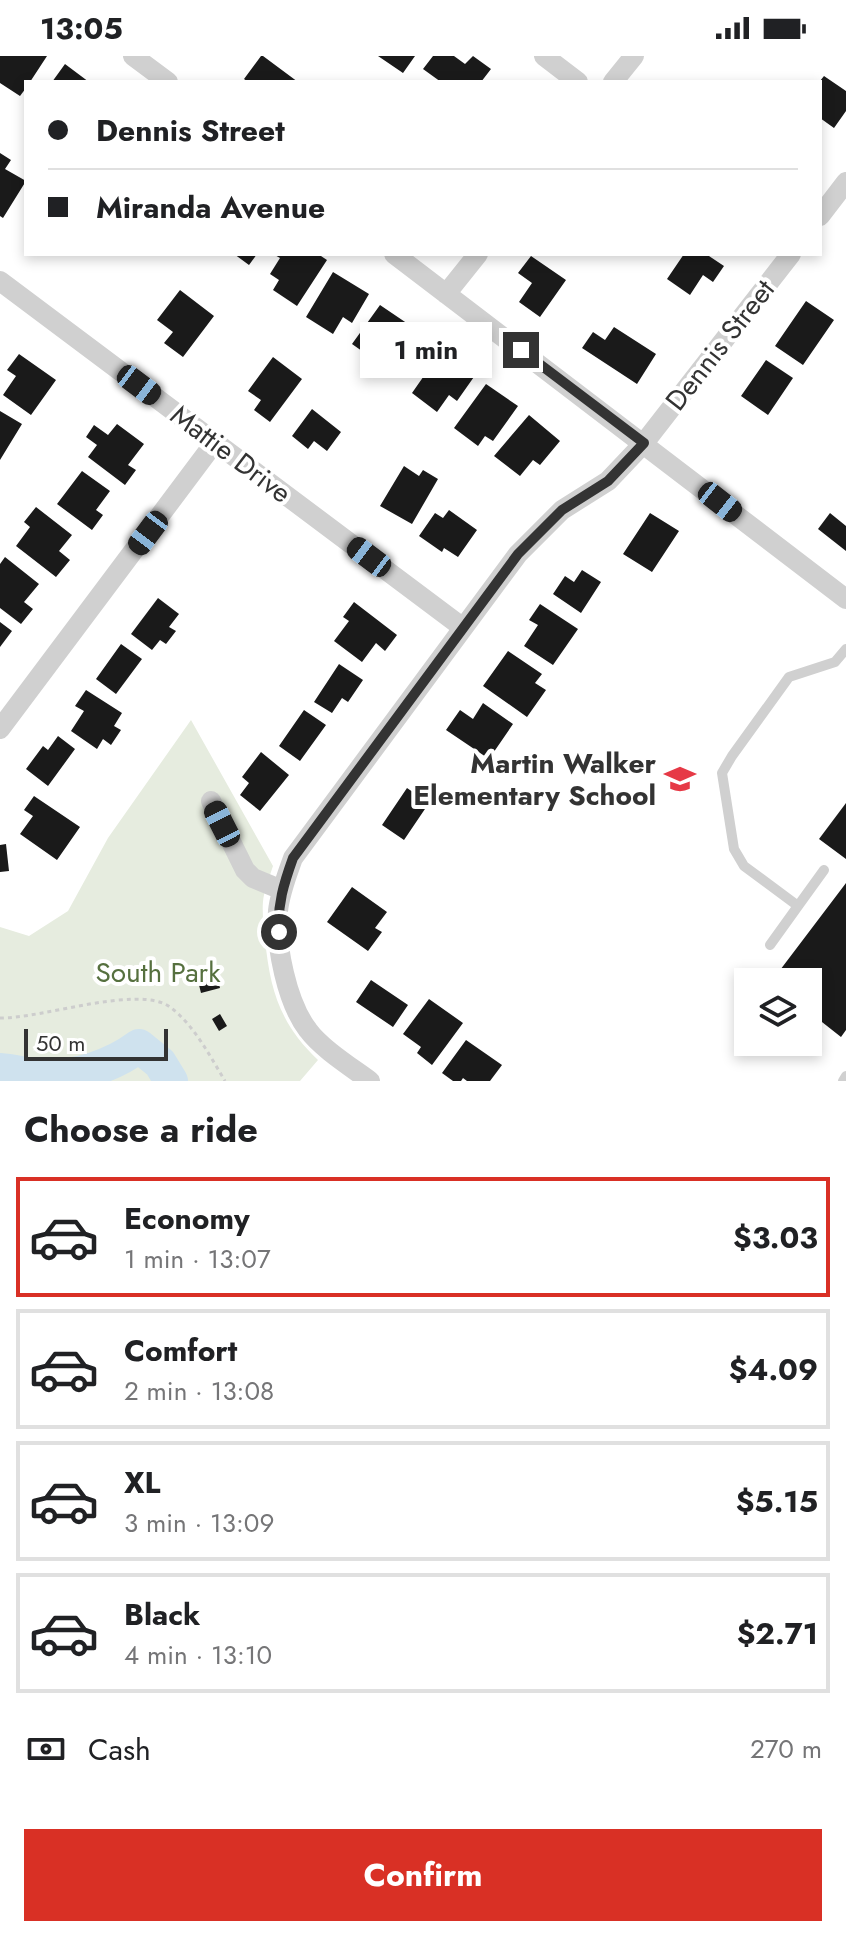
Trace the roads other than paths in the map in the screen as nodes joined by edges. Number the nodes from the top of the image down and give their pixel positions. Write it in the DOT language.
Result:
graph roads {
  1 [pos="133,56"];
  2 [pos="544,56"];
  3 [pos="634,56"];
  4 [pos="165,80"];
  5 [pos="575,80"];
  6 [pos="615,80"];
  7 [pos="846,182"];
  8 [pos="822,213"];
  9 [pos="397,256"];
  10 [pos="476,256"];
  11 [pos="789,256"];
  12 [pos="4,291"];
  13 [pos="446,294"];
  14 [pos="215,442"];
  15 [pos="644,443"];
  16 [pos="846,599"];
  17 [pos="462,627"];
  18 [pos="846,649"];
  19 [pos="0,729"];
  20 [pos="211,801"];
  21 [pos="824,870"];
  22 [pos="282,890"];
  23 [pos="798,906"];
  24 [pos="770,945"];
  25 [pos="370,1081"];
  1 -- 4 [label="street"];
  2 -- 5 [label="street"];
  3 -- 6 [label="street"];
  7 -- 8 [label="street"];
  9 -- 13 [label="street"];
  10 -- 13 [label="street"];
  11 -- 15 [label="street, Dennis Street"];
  12 -- 14 [label="street, Mattie Drive"];
  13 -- 15 [label="street"];
  14 -- 17 [label="street, Mattie Drive"];
  14 -- 19 [label="street"];
  15 -- 16 [label="street"];
  15 -- 17 [label="street, Dennis Street"];
  17 -- 22 [label="street, Dennis Street"];
  18 -- 23 [label="lane"];
  20 -- 22 [label="street"];
  21 -- 23 [label="lane"];
  22 -- 25 [label="street, Dennis Street"];
  23 -- 24 [label="lane"];
}
